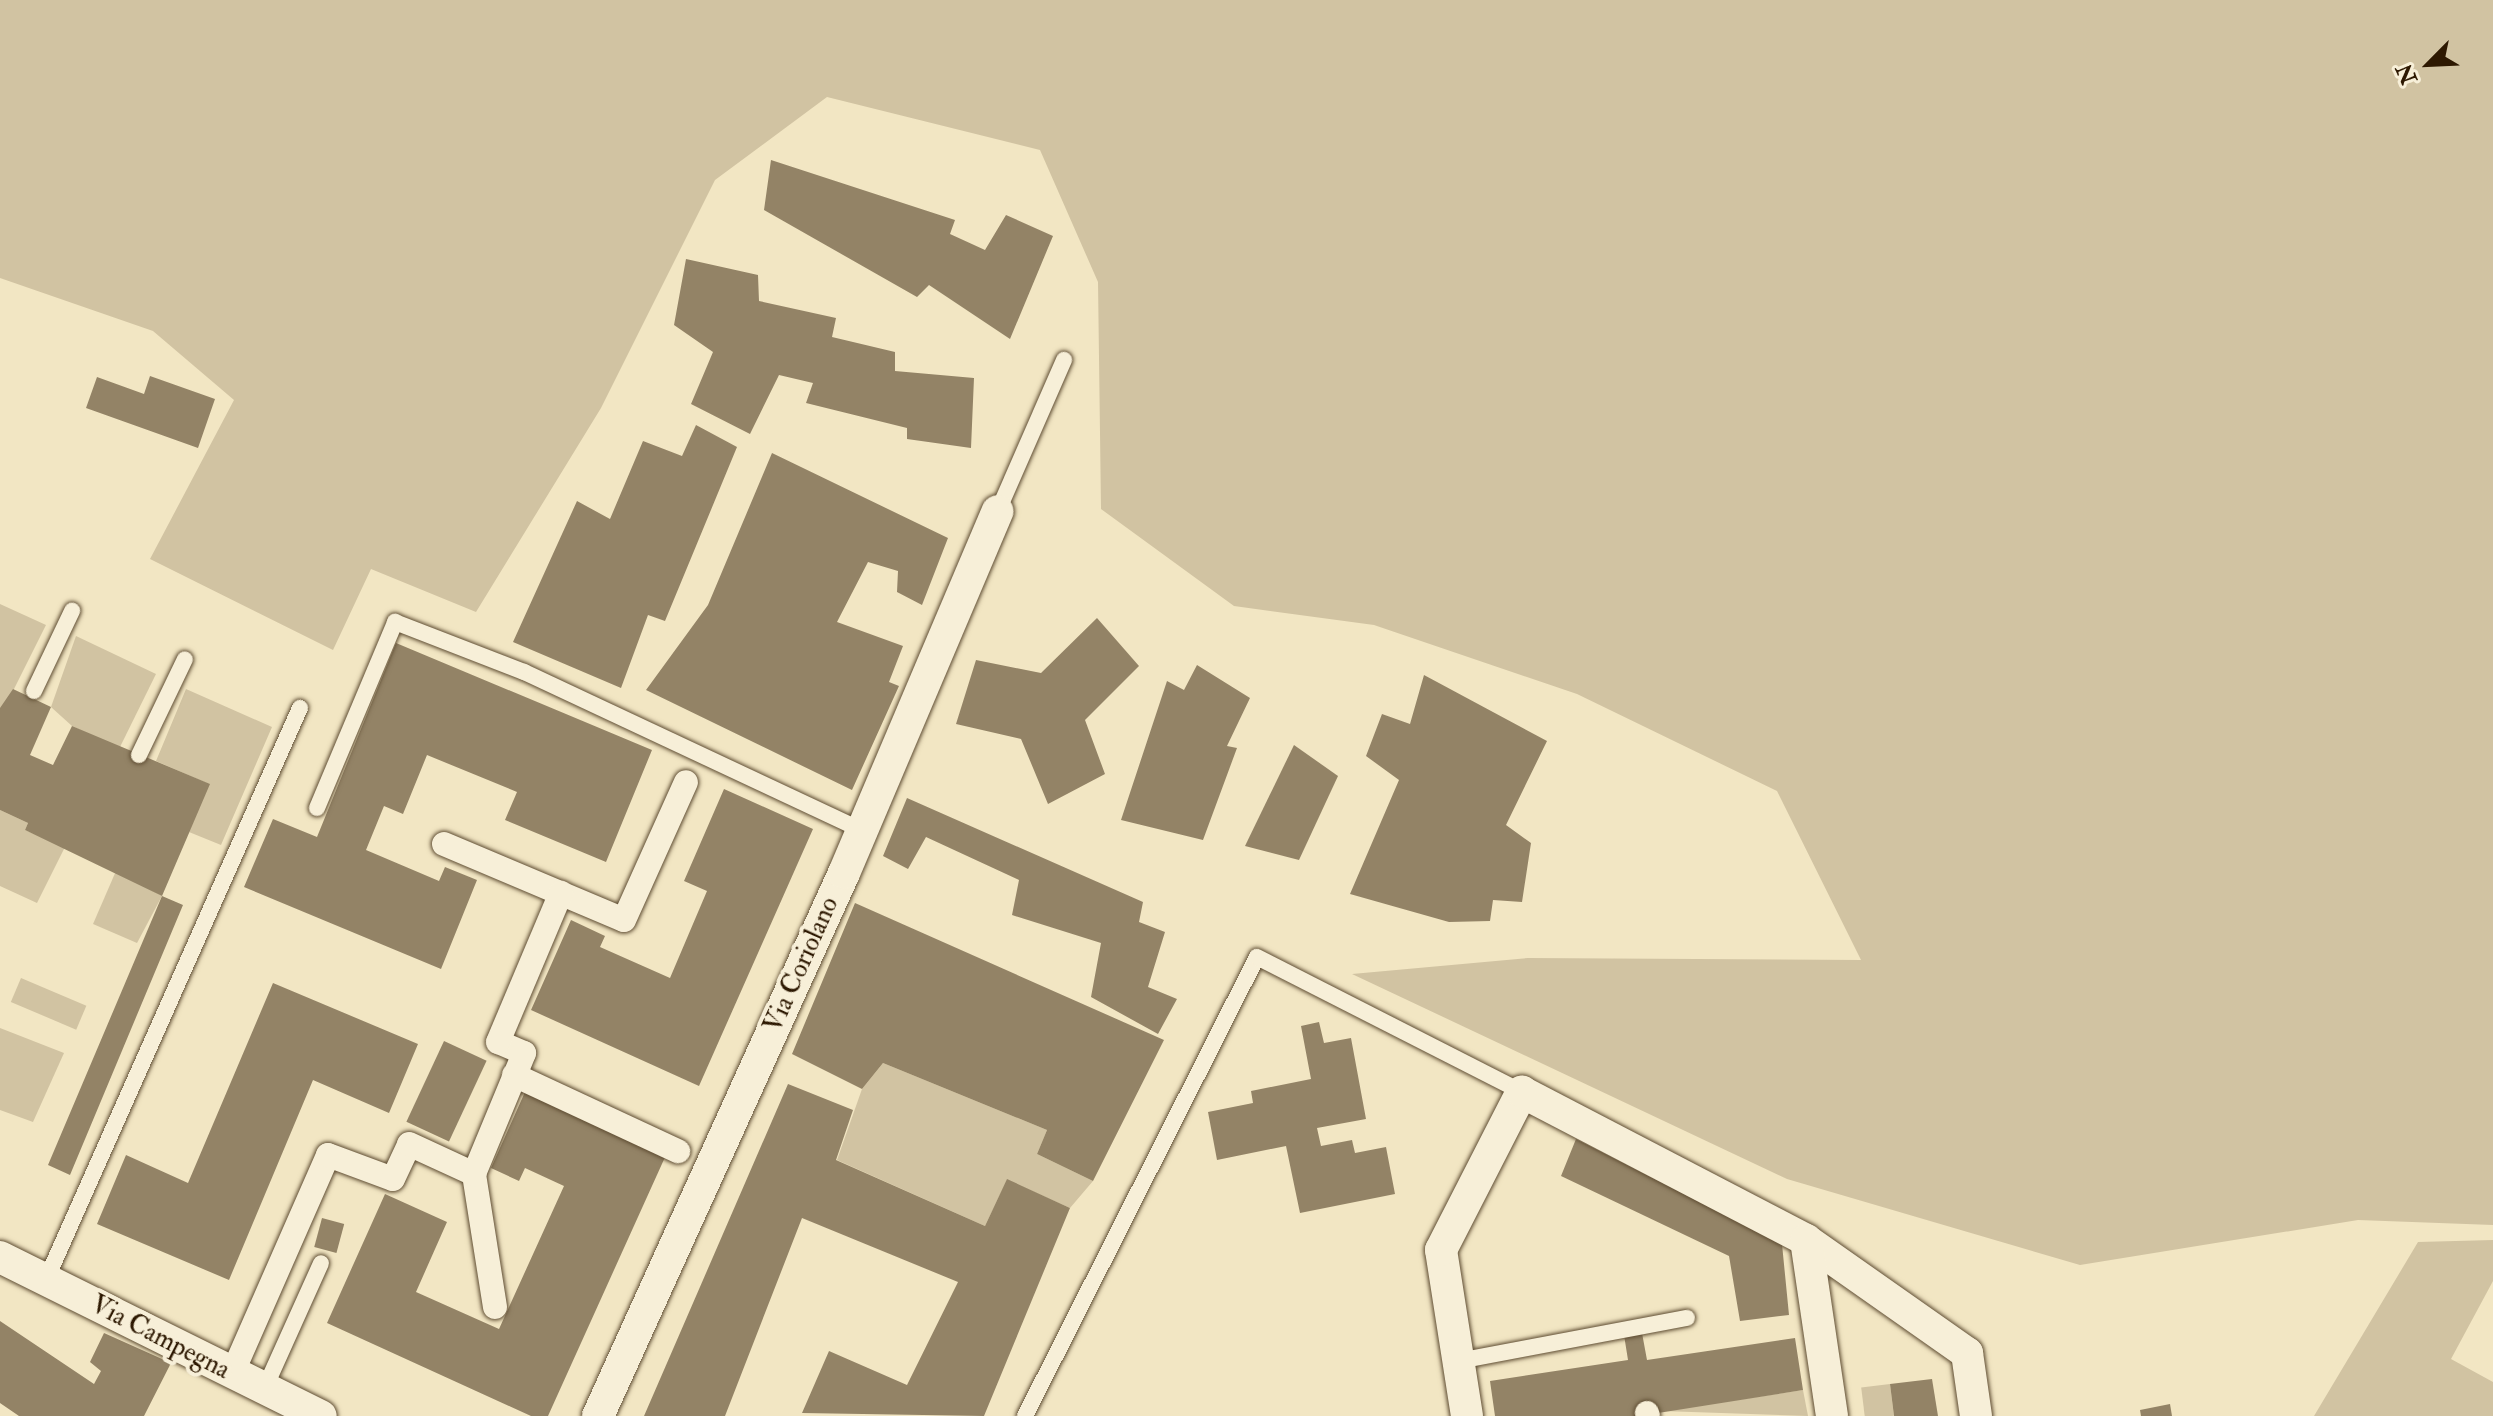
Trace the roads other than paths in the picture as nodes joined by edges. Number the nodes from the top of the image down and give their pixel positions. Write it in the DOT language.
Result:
graph roads {
  1 [pos="1064,360"];
  2 [pos="998,511"];
  3 [pos="72,611"];
  4 [pos="185,659"];
  5 [pos="34,691"];
  6 [pos="300,708"];
  7 [pos="139,755"];
  8 [pos="686,782"];
  9 [pos="317,808"];
  10 [pos="862,830"];
  11 [pos="444,844"];
  12 [pos="561,893"];
  13 [pos="514,1075"];
  14 [pos="1522,1092"];
  15 [pos="678,1151"];
  16 [pos="474,1174"];
  17 [pos="1806,1240"];
  18 [pos="0,1257"];
  19 [pos="321,1263"];
  20 [pos="46,1280"];
  21 [pos="495,1307"];
  22 [pos="1687,1318"];
  23 [pos="1459,1361"];
  24 [pos="232,1374"];
  25 [pos="264,1390"];
  26 [pos="321,1416"];
  27 [pos="598,1416"];
  28 [pos="1025,1416"];
  29 [pos="1467,1416"];
  30 [pos="1832,1416"];
  31 [pos="1976,1416"];
  1 -- 2 [label="lane"];
  2 -- 10 [label="street, Via Coriolano"];
  3 -- 5 [label="lane"];
  4 -- 7 [label="lane"];
  6 -- 20 [label="lane"];
  8 -- 12 [label="street"];
  9 -- 10 [label="lane"];
  10 -- 27 [label="street, Via Coriolano"];
  11 -- 12 [label="street"];
  12 -- 13 [label="street"];
  13 -- 15 [label="street"];
  13 -- 16 [label="street"];
  14 -- 17 [label="street"];
  14 -- 23 [label="street"];
  14 -- 28 [label="lane"];
  16 -- 21 [label="street"];
  16 -- 24 [label="street"];
  17 -- 30 [label="street"];
  17 -- 31 [label="street"];
  18 -- 20 [label="street, Via Campegna"];
  19 -- 25 [label="lane"];
  20 -- 24 [label="street, Via Campegna"];
  22 -- 23 [label="lane"];
  23 -- 29 [label="street"];
  24 -- 25 [label="street, Via Campegna"];
  25 -- 26 [label="street, Via Campegna"];
}
